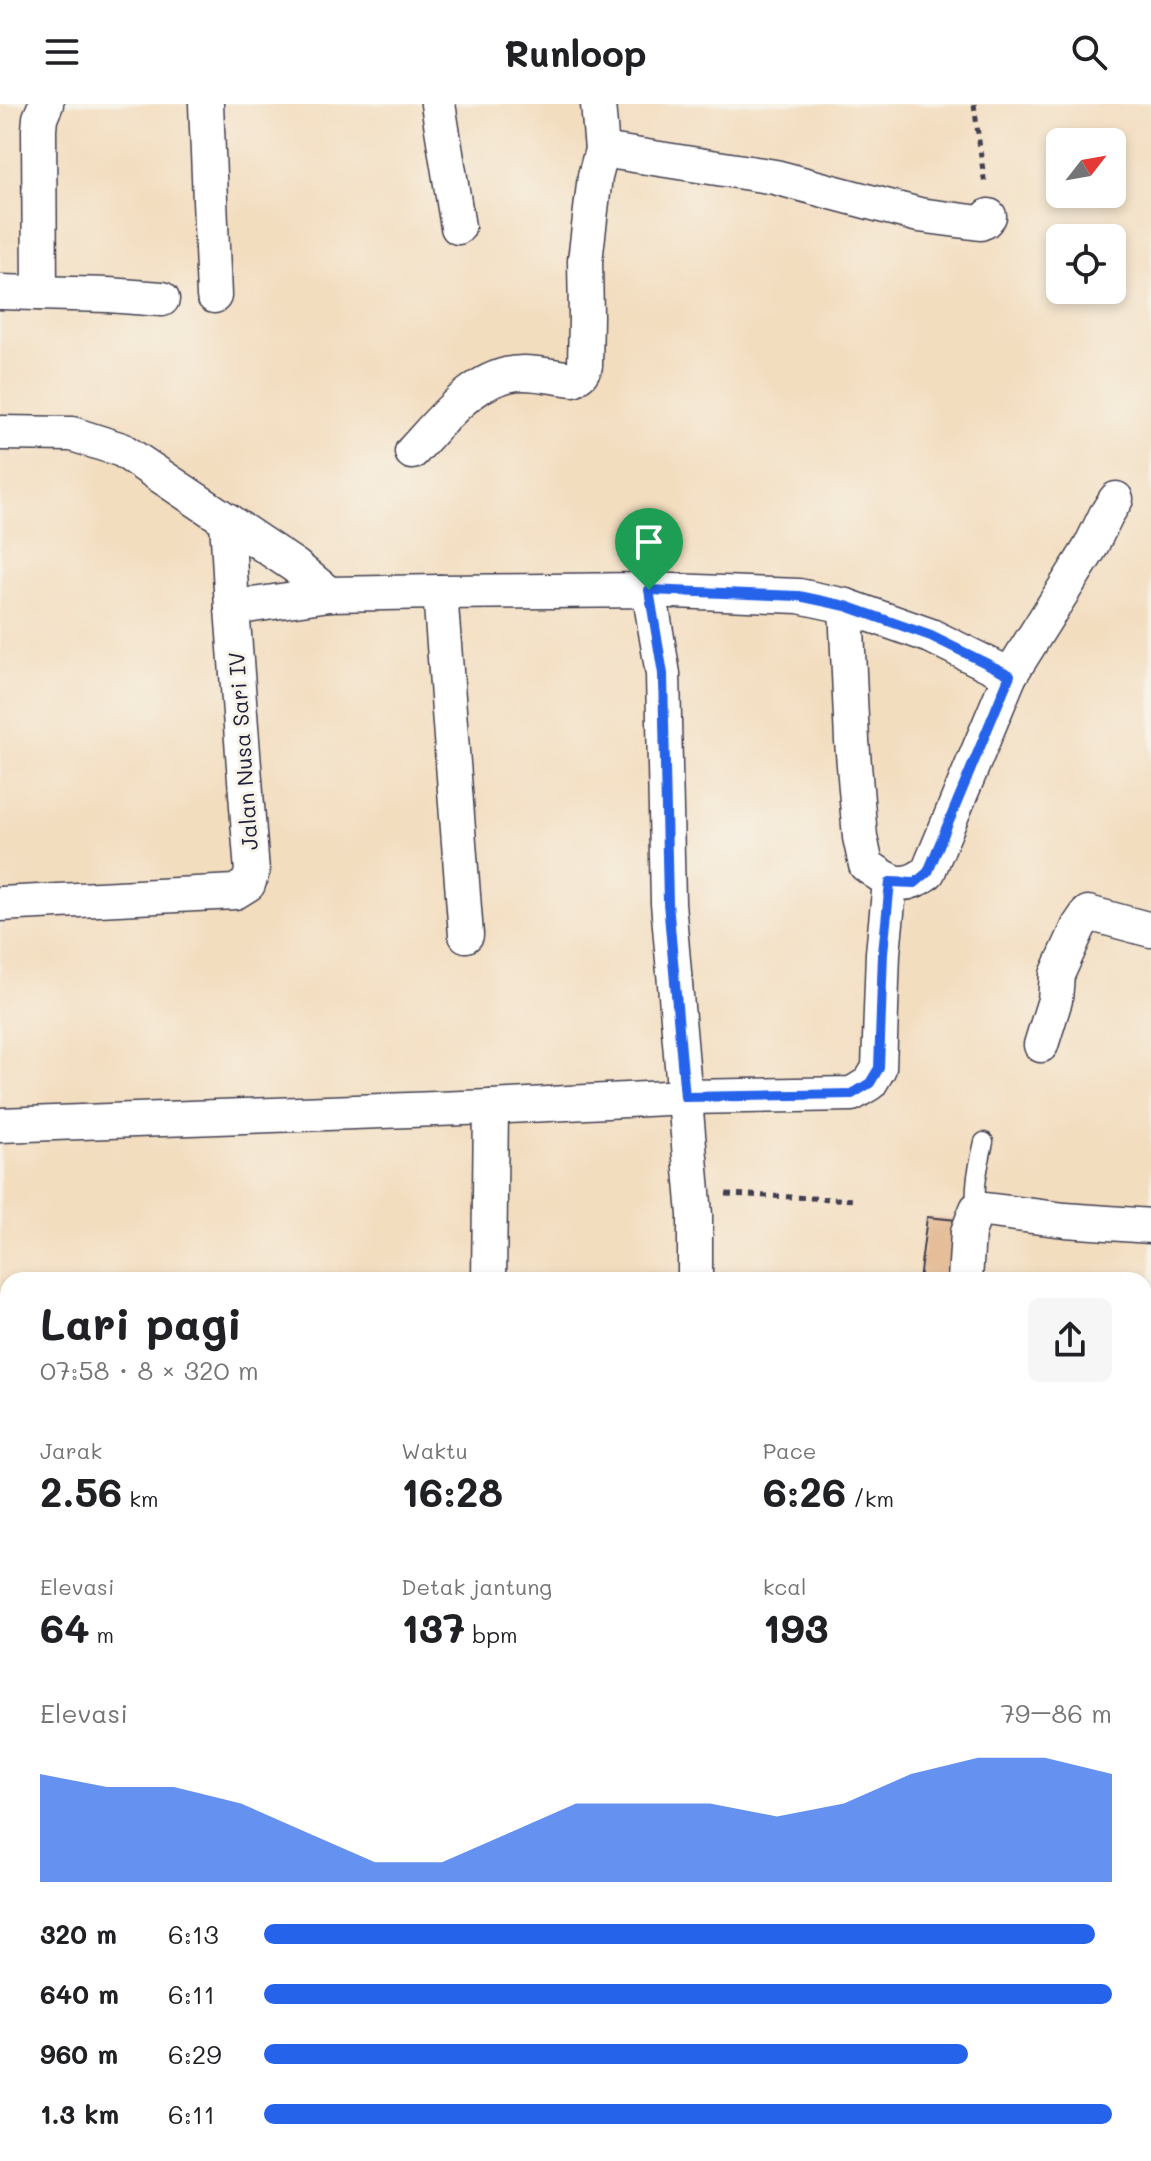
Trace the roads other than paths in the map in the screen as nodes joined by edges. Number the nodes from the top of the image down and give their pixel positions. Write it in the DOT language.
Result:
graph roads {
  1 [pos="46,104"];
  2 [pos="206,104"];
  3 [pos="438,104"];
  4 [pos="598,104"];
  5 [pos="602,150"];
  6 [pos="989,216"];
  7 [pos="458,227"];
  8 [pos="0,292"];
  9 [pos="40,293"];
  10 [pos="214,296"];
  11 [pos="162,299"];
  12 [pos="0,433"];
  13 [pos="412,452"];
  14 [pos="1116,499"];
  15 [pos="227,520"];
  16 [pos="649,590"];
  17 [pos="440,592"];
  18 [pos="329,594"];
  19 [pos="846,606"];
  20 [pos="232,608"];
  21 [pos="1010,675"];
  22 [pos="890,882"];
  23 [pos="0,904"];
  24 [pos="1151,930"];
  25 [pos="466,935"];
  26 [pos="1041,1045"];
  27 [pos="685,1097"];
  28 [pos="491,1107"];
  29 [pos="0,1125"];
  30 [pos="984,1142"];
  31 [pos="977,1209"];
  32 [pos="1151,1226"];
  33 [pos="489,1272"];
  34 [pos="695,1272"];
  35 [pos="966,1272"];
  1 -- 9 [label="street"];
  2 -- 10 [label="street"];
  3 -- 7 [label="street"];
  4 -- 5 [label="street"];
  5 -- 6 [label="street"];
  5 -- 13 [label="street"];
  8 -- 9 [label="street"];
  9 -- 11 [label="street"];
  12 -- 15 [label="street"];
  14 -- 21 [label="street"];
  15 -- 18 [label="street"];
  15 -- 20 [label="street"];
  16 -- 17 [label="street"];
  16 -- 19 [label="street"];
  16 -- 27 [label="street"];
  17 -- 18 [label="street"];
  17 -- 25 [label="street"];
  18 -- 20 [label="street"];
  19 -- 21 [label="street"];
  19 -- 22 [label="street"];
  20 -- 23 [label="street, Jalan Nusa Sari IV"];
  21 -- 22 [label="street"];
  22 -- 27 [label="street"];
  24 -- 26 [label="street"];
  27 -- 28 [label="street"];
  27 -- 34 [label="street"];
  28 -- 29 [label="street"];
  28 -- 33 [label="street"];
  30 -- 31 [label="lane"];
  31 -- 32 [label="street"];
  31 -- 35 [label="street"];
}
